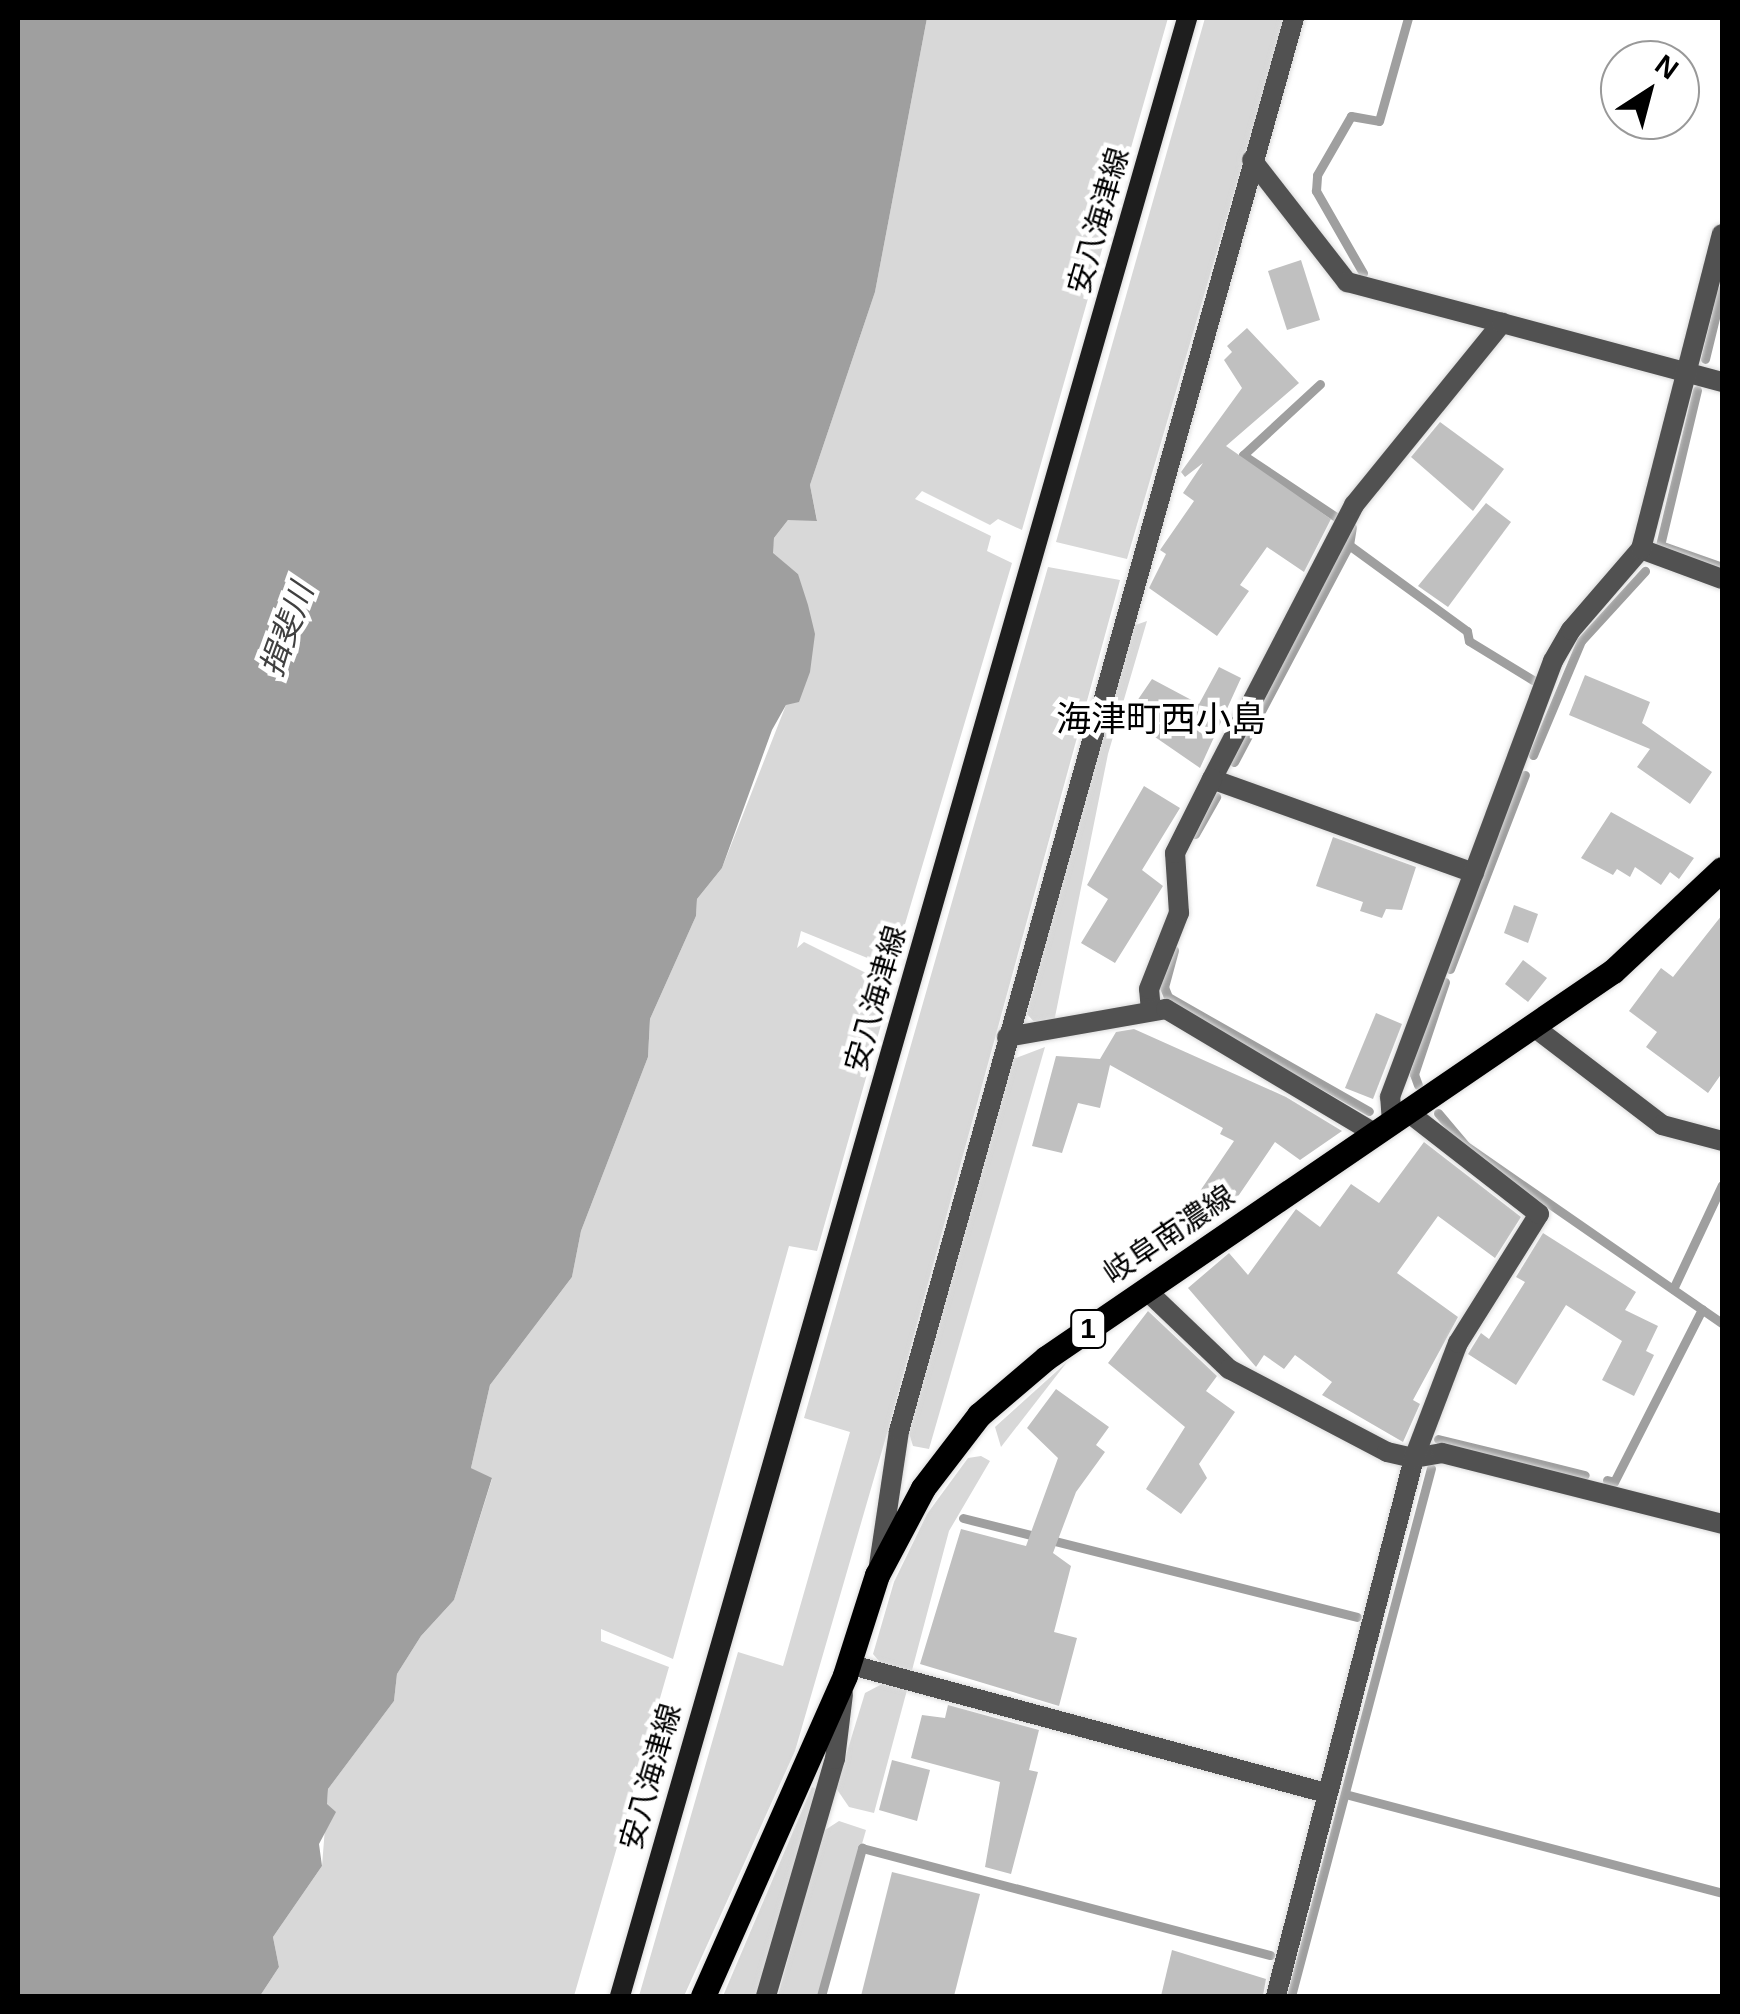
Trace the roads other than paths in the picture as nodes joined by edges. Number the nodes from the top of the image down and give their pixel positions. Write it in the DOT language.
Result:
graph roads {
  1 [pos="1187,18"];
  2 [pos="1294,18"];
  3 [pos="1252,160"];
  4 [pos="1722,234"];
  5 [pos="1502,323"];
  6 [pos="1688,372"];
  7 [pos="1722,382"];
  8 [pos="1641,550"];
  9 [pos="1722,579"];
  10 [pos="1212,779"];
  11 [pos="1722,869"];
  12 [pos="1474,872"];
  13 [pos="1151,1012"];
  14 [pos="1534,1027"];
  15 [pos="1007,1037"];
  16 [pos="1392,1123"];
  17 [pos="1722,1141"];
  18 [pos="1146,1290"];
  19 [pos="1414,1458"];
  20 [pos="1722,1524"];
  21 [pos="877,1575"];
  22 [pos="846,1670"];
  23 [pos="1327,1793"];
  24 [pos="620,1996"];
  25 [pos="704,1996"];
  26 [pos="766,1996"];
  27 [pos="1276,1996"];
  1 -- 24 [label="main road, 安八海津線"];
  2 -- 3 [label="street"];
  3 -- 5 [label="street"];
  3 -- 15 [label="street"];
  4 -- 6 [label="street"];
  5 -- 6 [label="street"];
  5 -- 10 [label="street"];
  6 -- 7 [label="street"];
  6 -- 8 [label="street"];
  8 -- 9 [label="street"];
  8 -- 12 [label="street"];
  10 -- 12 [label="street"];
  10 -- 13 [label="street"];
  11 -- 14 [label="main road, 岐阜南濃線 / 1"];
  12 -- 16 [label="street"];
  13 -- 15 [label="street"];
  13 -- 16 [label="street"];
  14 -- 16 [label="main road, 岐阜南濃線 / 1"];
  14 -- 17 [label="street"];
  15 -- 21 [label="street"];
  16 -- 18 [label="main road, 岐阜南濃線 / 1"];
  16 -- 19 [label="street"];
  18 -- 19 [label="street"];
  18 -- 21 [label="main road, 岐阜南濃線 / 1"];
  19 -- 20 [label="street"];
  19 -- 23 [label="street"];
  21 -- 22 [label="main road, 岐阜南濃線 / 1"];
  22 -- 23 [label="street"];
  22 -- 25 [label="main road, 岐阜南濃線 / 1"];
  22 -- 26 [label="street"];
  23 -- 27 [label="street"];
}
